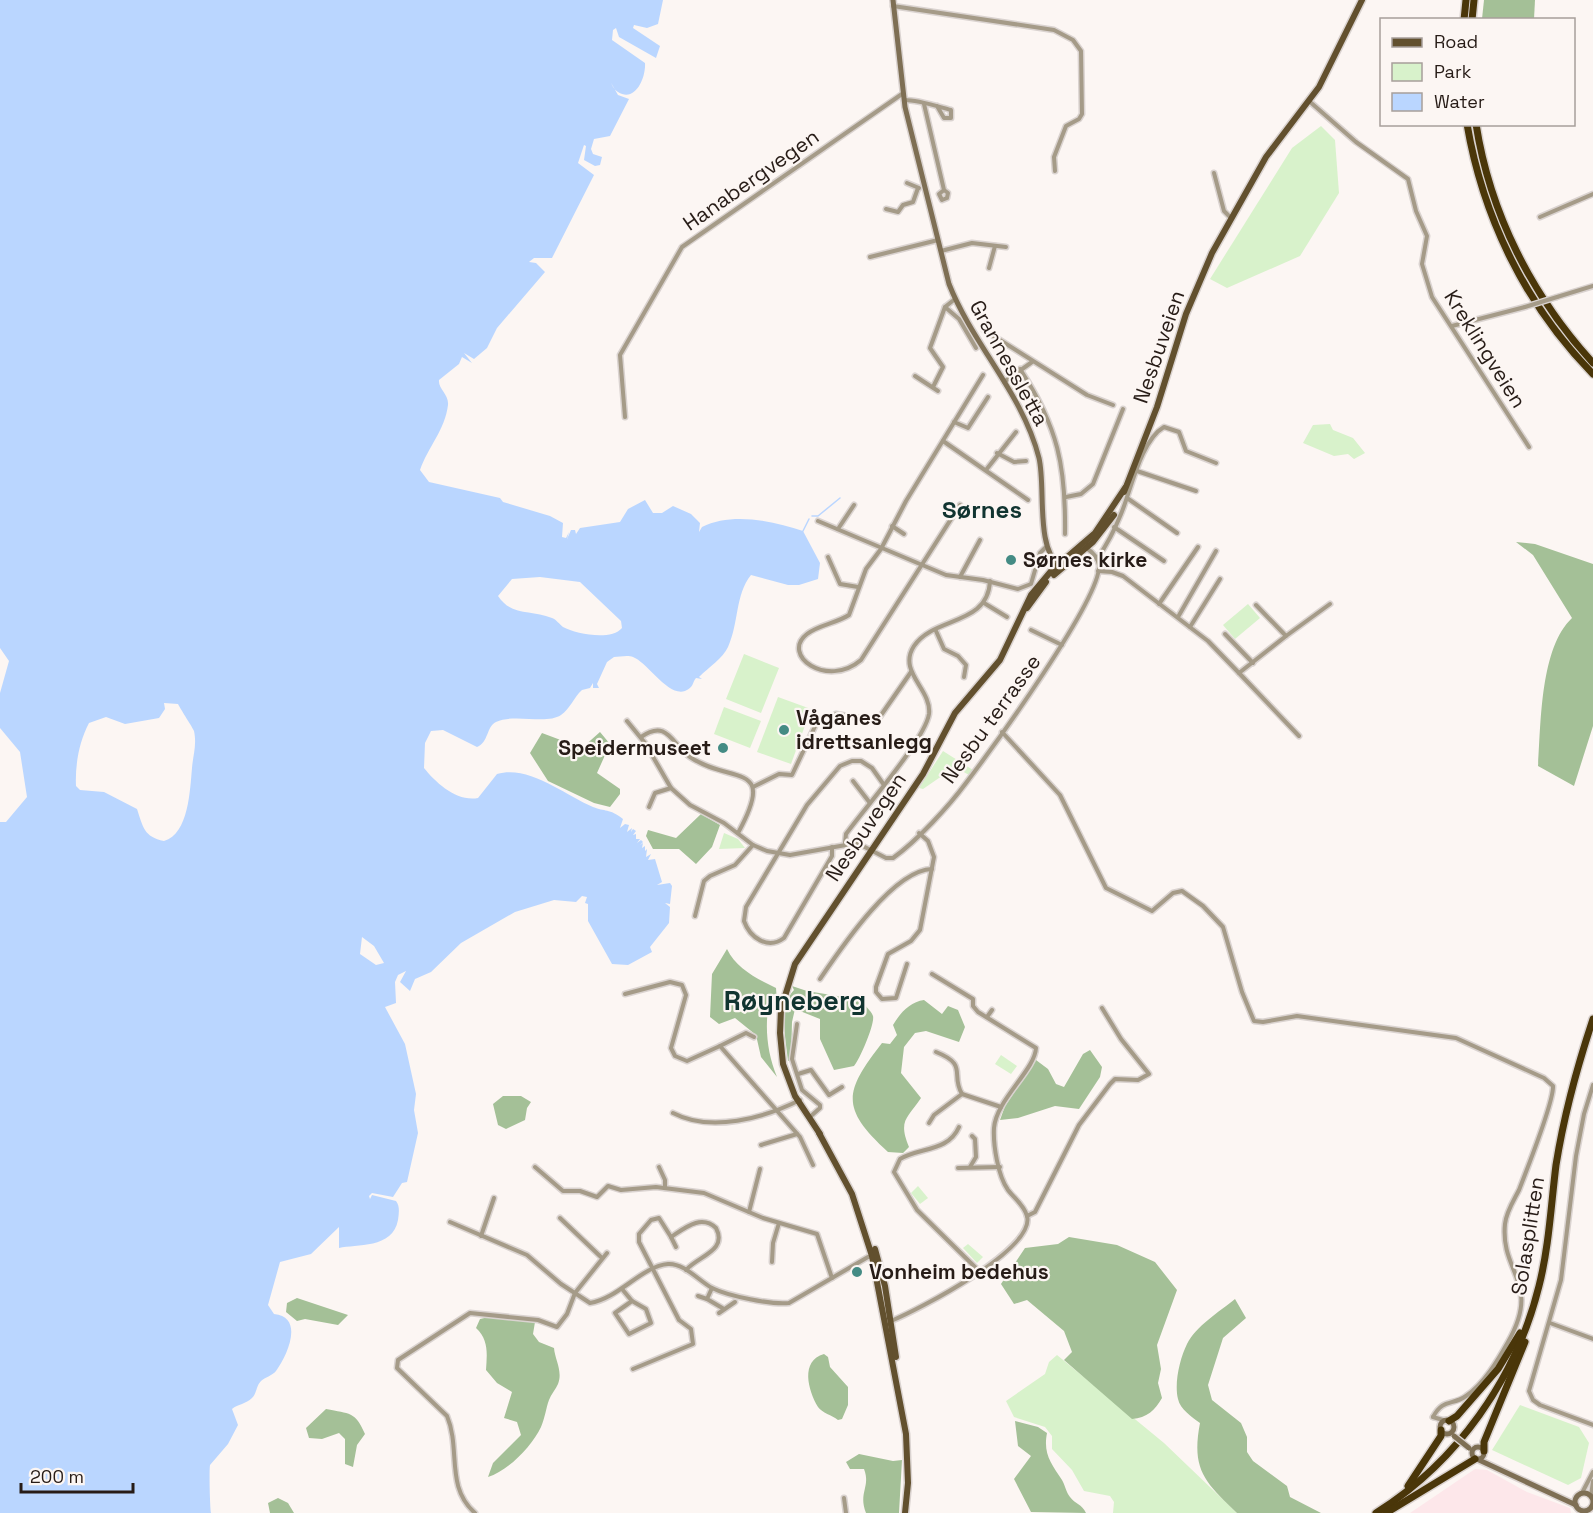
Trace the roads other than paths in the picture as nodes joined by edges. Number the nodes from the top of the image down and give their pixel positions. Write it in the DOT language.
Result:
graph roads {
  1 [pos="1362,0"];
  2 [pos="1466,0"];
  3 [pos="1474,0"];
  4 [pos="893,3"];
  5 [pos="1464,18"];
  6 [pos="1472,18"];
  7 [pos="903,97"];
  8 [pos="1309,101"];
  9 [pos="921,104"];
  10 [pos="937,106"];
  11 [pos="905,107"];
  12 [pos="1467,126"];
  13 [pos="1476,126"];
  14 [pos="1055,171"];
  15 [pos="1214,173"];
  16 [pos="907,183"];
  17 [pos="921,187"];
  18 [pos="944,190"];
  19 [pos="1593,194"];
  20 [pos="886,208"];
  21 [pos="1540,217"];
  22 [pos="1230,218"];
  23 [pos="938,240"];
  24 [pos="995,246"];
  25 [pos="1005,247"];
  26 [pos="940,252"];
  27 [pos="870,257"];
  28 [pos="989,268"];
  29 [pos="1593,286"];
  30 [pos="955,299"];
  31 [pos="945,307"];
  32 [pos="1452,326"];
  33 [pos="984,330"];
  34 [pos="976,348"];
  35 [pos="1593,361"];
  36 [pos="1032,362"];
  37 [pos="1585,366"];
  38 [pos="1020,369"];
  39 [pos="1593,374"];
  40 [pos="915,375"];
  41 [pos="983,375"];
  42 [pos="1003,380"];
  43 [pos="1593,380"];
  44 [pos="933,387"];
  45 [pos="938,391"];
  46 [pos="988,397"];
  47 [pos="1113,405"];
  48 [pos="1123,409"];
  49 [pos="625,417"];
  50 [pos="954,422"];
  51 [pos="1016,432"];
  52 [pos="943,441"];
  53 [pos="1529,447"];
  54 [pos="998,453"];
  55 [pos="1026,461"];
  56 [pos="1216,463"];
  57 [pos="986,470"];
  58 [pos="1137,471"];
  59 [pos="1125,488"];
  60 [pos="1196,491"];
  61 [pos="1066,497"];
  62 [pos="1127,498"];
  63 [pos="1028,500"];
  64 [pos="855,506"];
  65 [pos="960,506"];
  66 [pos="818,521"];
  67 [pos="892,526"];
  68 [pos="1114,527"];
  69 [pos="838,529"];
  70 [pos="1177,533"];
  71 [pos="904,534"];
  72 [pos="1065,534"];
  73 [pos="980,540"];
  74 [pos="1049,547"];
  75 [pos="1198,547"];
  76 [pos="1085,548"];
  77 [pos="881,549"];
  78 [pos="1216,551"];
  79 [pos="828,557"];
  80 [pos="1097,559"];
  81 [pos="1164,561"];
  82 [pos="1061,565"];
  83 [pos="922,566"];
  84 [pos="1098,571"];
  85 [pos="960,577"];
  86 [pos="1220,579"];
  87 [pos="990,581"];
  88 [pos="858,587"];
  89 [pos="984,603"];
  90 [pos="1159,604"];
  91 [pos="1330,604"];
  92 [pos="1256,605"];
  93 [pos="1007,616"];
  94 [pos="1178,616"];
  95 [pos="1190,627"];
  96 [pos="1031,630"];
  97 [pos="936,631"];
  98 [pos="1225,634"];
  99 [pos="1286,636"];
  100 [pos="1062,645"];
  101 [pos="1253,663"];
  102 [pos="910,672"];
  103 [pos="1239,673"];
  104 [pos="964,677"];
  105 [pos="836,714"];
  106 [pos="818,720"];
  107 [pos="627,721"];
  108 [pos="1002,732"];
  109 [pos="1299,736"];
  110 [pos="641,737"];
  111 [pos="853,781"];
  112 [pos="884,784"];
  113 [pos="753,787"];
  114 [pos="671,788"];
  115 [pos="870,803"];
  116 [pos="649,807"];
  117 [pos="738,833"];
  118 [pos="919,833"];
  119 [pos="845,843"];
  120 [pos="753,845"];
  121 [pos="832,847"];
  122 [pos="870,848"];
  123 [pos="779,854"];
  124 [pos="932,869"];
  125 [pos="695,916"];
  126 [pos="907,964"];
  127 [pos="932,974"];
  128 [pos="820,979"];
  129 [pos="625,994"];
  130 [pos="1102,1008"];
  131 [pos="992,1010"];
  132 [pos="987,1017"];
  133 [pos="1593,1019"];
  134 [pos="797,1024"];
  135 [pos="1593,1032"];
  136 [pos="754,1037"];
  137 [pos="720,1046"];
  138 [pos="936,1052"];
  139 [pos="798,1074"];
  140 [pos="1593,1085"];
  141 [pos="843,1087"];
  142 [pos="962,1094"];
  143 [pos="799,1100"];
  144 [pos="1591,1100"];
  145 [pos="1001,1107"];
  146 [pos="777,1112"];
  147 [pos="673,1113"];
  148 [pos="810,1116"];
  149 [pos="929,1123"];
  150 [pos="959,1127"];
  151 [pos="798,1134"];
  152 [pos="820,1134"];
  153 [pos="972,1136"];
  154 [pos="761,1145"];
  155 [pos="813,1165"];
  156 [pos="535,1167"];
  157 [pos="659,1167"];
  158 [pos="970,1167"];
  159 [pos="1000,1167"];
  160 [pos="760,1168"];
  161 [pos="958,1168"];
  162 [pos="665,1188"];
  163 [pos="494,1198"];
  164 [pos="748,1212"];
  165 [pos="1027,1216"];
  166 [pos="560,1218"];
  167 [pos="450,1222"];
  168 [pos="779,1223"];
  169 [pos="482,1236"];
  170 [pos="670,1237"];
  171 [pos="676,1247"];
  172 [pos="607,1253"];
  173 [pos="602,1258"];
  174 [pos="874,1258"];
  175 [pos="772,1262"];
  176 [pos="653,1270"];
  177 [pos="686,1270"];
  178 [pos="980,1272"];
  179 [pos="832,1278"];
  180 [pos="712,1288"];
  181 [pos="622,1289"];
  182 [pos="575,1293"];
  183 [pos="698,1296"];
  184 [pos="1536,1298"];
  185 [pos="707,1299"];
  186 [pos="632,1301"];
  187 [pos="735,1302"];
  188 [pos="724,1309"];
  189 [pos="719,1313"];
  190 [pos="888,1318"];
  191 [pos="1550,1323"];
  192 [pos="1593,1339"];
  193 [pos="1525,1342"];
  194 [pos="633,1369"];
  195 [pos="1433,1417"];
  196 [pos="1448,1421"];
  197 [pos="1592,1424"];
  198 [pos="1441,1429"];
  199 [pos="1454,1433"];
  200 [pos="1473,1452"];
  201 [pos="1484,1452"];
  202 [pos="1593,1472"];
  203 [pos="1510,1474"];
  204 [pos="1593,1481"];
  205 [pos="1580,1494"];
  206 [pos="1561,1496"];
  207 [pos="844,1498"];
  208 [pos="1592,1498"];
  209 [pos="1576,1505"];
  210 [pos="1592,1507"];
  211 [pos="475,1513"];
  212 [pos="846,1513"];
  213 [pos="905,1513"];
  214 [pos="1376,1513"];
  215 [pos="1385,1513"];
  1 -- 8 [label="main road, Nesbuveien"];
  2 -- 5 [label="highway"];
  3 -- 6 [label="highway"];
  4 -- 7 [label="main road, Grannessletta"];
  4 -- 14 [label="street"];
  7 -- 9 [label="street"];
  7 -- 11 [label="main road, Grannessletta"];
  7 -- 49 [label="street, Hanabergvegen"];
  8 -- 22 [label="main road, Nesbuveien"];
  8 -- 32 [label="street, Kreklingveien"];
  9 -- 10 [label="street"];
  9 -- 11 [label="street"];
  9 -- 18 [label="street"];
  11 -- 17 [label="main road, Grannessletta"];
  12 -- 37 [label="highway"];
  13 -- 35 [label="highway"];
  15 -- 22 [label="street"];
  16 -- 17 [label="street"];
  17 -- 20 [label="street"];
  17 -- 23 [label="main road, Grannessletta"];
  19 -- 21 [label="street"];
  22 -- 59 [label="main road, Nesbuveien"];
  23 -- 26 [label="main road, Grannessletta"];
  23 -- 27 [label="street"];
  24 -- 25 [label="street"];
  24 -- 26 [label="street"];
  24 -- 28 [label="street"];
  26 -- 30 [label="main road, Grannessletta"];
  29 -- 32 [label="street, bridge"];
  30 -- 31 [label="street, Grannessletta"];
  30 -- 42 [label="main road, Grannessletta"];
  31 -- 34 [label="street, Grannessletta"];
  31 -- 44 [label="street, Grannessletta"];
  32 -- 53 [label="street, Kreklingveien"];
  33 -- 36 [label="street"];
  36 -- 38 [label="street"];
  36 -- 47 [label="street"];
  37 -- 39 [label="highway"];
  37 -- 43 [label="highway"];
  38 -- 42 [label="street"];
  38 -- 61 [label="street"];
  40 -- 44 [label="street"];
  41 -- 50 [label="street"];
  42 -- 74 [label="main road, Grannessletta"];
  44 -- 45 [label="street"];
  46 -- 50 [label="street"];
  48 -- 61 [label="street"];
  50 -- 52 [label="street"];
  51 -- 54 [label="street"];
  52 -- 57 [label="street"];
  52 -- 67 [label="street"];
  54 -- 55 [label="street"];
  54 -- 57 [label="street"];
  56 -- 58 [label="street"];
  57 -- 63 [label="street"];
  58 -- 60 [label="street"];
  58 -- 62 [label="street"];
  59 -- 76 [label="main road, Nesbuvegen"];
  61 -- 72 [label="street"];
  62 -- 68 [label="street"];
  62 -- 70 [label="street"];
  64 -- 69 [label="street"];
  65 -- 83 [label="street"];
  66 -- 69 [label="street"];
  67 -- 71 [label="street"];
  67 -- 77 [label="street"];
  68 -- 80 [label="street"];
  68 -- 81 [label="street"];
  69 -- 77 [label="street"];
  73 -- 85 [label="street"];
  74 -- 82 [label="main road"];
  74 -- 87 [label="street"];
  75 -- 90 [label="street"];
  76 -- 80 [label="street"];
  76 -- 82 [label="main road, Nesbuvegen"];
  77 -- 83 [label="street"];
  77 -- 88 [label="street"];
  78 -- 94 [label="street"];
  79 -- 88 [label="street"];
  80 -- 84 [label="street, Nesbu terrasse"];
  82 -- 122 [label="main road, Nesbuvegen"];
  83 -- 85 [label="street"];
  83 -- 88 [label="street"];
  84 -- 90 [label="street"];
  84 -- 100 [label="street, Nesbu terrasse"];
  85 -- 87 [label="street"];
  86 -- 95 [label="street"];
  87 -- 89 [label="street"];
  89 -- 93 [label="street"];
  89 -- 97 [label="street"];
  90 -- 94 [label="street"];
  91 -- 99 [label="street"];
  92 -- 99 [label="street"];
  94 -- 95 [label="street"];
  95 -- 103 [label="street"];
  96 -- 100 [label="street"];
  97 -- 102 [label="street"];
  97 -- 104 [label="street"];
  98 -- 101 [label="street"];
  99 -- 101 [label="street"];
  100 -- 108 [label="street, Nesbu terrasse"];
  101 -- 103 [label="street"];
  102 -- 105 [label="street"];
  102 -- 112 [label="street"];
  103 -- 109 [label="street"];
  106 -- 113 [label="street"];
  107 -- 110 [label="street"];
  108 -- 118 [label="street, Nesbu terrasse"];
  108 -- 195 [label="street"];
  110 -- 113 [label="street"];
  110 -- 114 [label="street"];
  111 -- 115 [label="street"];
  112 -- 115 [label="street"];
  112 -- 123 [label="street"];
  113 -- 117 [label="street"];
  114 -- 116 [label="street"];
  114 -- 117 [label="street"];
  115 -- 119 [label="street"];
  117 -- 120 [label="street"];
  118 -- 122 [label="street, Nesbu terrasse"];
  118 -- 124 [label="street"];
  119 -- 121 [label="street"];
  119 -- 122 [label="street"];
  120 -- 123 [label="street"];
  120 -- 125 [label="street"];
  121 -- 123 [label="street"];
  121 -- 123 [label="street"];
  122 -- 143 [label="main road, Nesbuvegen"];
  124 -- 126 [label="street"];
  124 -- 128 [label="street"];
  127 -- 132 [label="street"];
  129 -- 137 [label="street"];
  130 -- 165 [label="street"];
  131 -- 132 [label="street"];
  132 -- 145 [label="street"];
  133 -- 184 [label="highway, Solasplitten"];
  134 -- 139 [label="street"];
  135 -- 193 [label="highway, Solasplitten"];
  136 -- 137 [label="street"];
  137 -- 146 [label="street"];
  138 -- 142 [label="street"];
  139 -- 141 [label="street"];
  139 -- 148 [label="street"];
  140 -- 144 [label="street"];
  142 -- 145 [label="street"];
  142 -- 149 [label="street"];
  143 -- 146 [label="street"];
  143 -- 148 [label="main road, Nesbuvegen"];
  143 -- 152 [label="main road, Nesbuvegen"];
  144 -- 191 [label="street"];
  145 -- 159 [label="street"];
  146 -- 147 [label="street"];
  146 -- 151 [label="street"];
  148 -- 152 [label="main road, Nesbuvegen"];
  150 -- 178 [label="street"];
  151 -- 154 [label="street"];
  151 -- 155 [label="street"];
  152 -- 174 [label="main road, Nesbuvegen"];
  153 -- 158 [label="street"];
  156 -- 162 [label="street"];
  157 -- 162 [label="street"];
  158 -- 159 [label="street"];
  158 -- 161 [label="street"];
  159 -- 165 [label="street"];
  160 -- 164 [label="street"];
  162 -- 164 [label="street"];
  163 -- 169 [label="street"];
  164 -- 168 [label="street"];
  165 -- 178 [label="street"];
  166 -- 173 [label="street"];
  167 -- 169 [label="street"];
  168 -- 175 [label="street"];
  168 -- 179 [label="street"];
  169 -- 182 [label="street"];
  170 -- 171 [label="street"];
  170 -- 176 [label="street"];
  170 -- 177 [label="street"];
  172 -- 173 [label="street"];
  173 -- 182 [label="street"];
  174 -- 179 [label="street"];
  174 -- 190 [label="main road, Nesbuvegen"];
  176 -- 177 [label="street"];
  176 -- 181 [label="street"];
  176 -- 194 [label="street"];
  177 -- 180 [label="street"];
  178 -- 190 [label="street"];
  179 -- 180 [label="street"];
  180 -- 185 [label="street"];
  181 -- 182 [label="street"];
  181 -- 186 [label="street"];
  182 -- 211 [label="street"];
  183 -- 185 [label="street"];
  184 -- 196 [label="highway"];
  184 -- 214 [label="highway, Solasplitten"];
  185 -- 188 [label="street"];
  186 -- 186 [label="street"];
  187 -- 188 [label="street"];
  188 -- 189 [label="street"];
  190 -- 213 [label="main road, Nesbuvegen"];
  191 -- 192 [label="street"];
  191 -- 197 [label="street"];
  193 -- 201 [label="highway"];
  193 -- 215 [label="highway, Solasplitten"];
  195 -- 196 [label="street"];
  195 -- 198 [label="street"];
  196 -- 198 [label="main road"];
  196 -- 199 [label="main road"];
  198 -- 199 [label="main road"];
  198 -- 214 [label="highway"];
  199 -- 200 [label="main road, bridge"];
  200 -- 201 [label="main road"];
  200 -- 201 [label="main road"];
  200 -- 203 [label="main road"];
  200 -- 215 [label="highway"];
  201 -- 203 [label="main road"];
  202 -- 205 [label="street"];
  203 -- 206 [label="main road"];
  204 -- 208 [label="street"];
  205 -- 206 [label="main road"];
  205 -- 208 [label="main road"];
  205 -- 209 [label="main road"];
  206 -- 209 [label="main road"];
  207 -- 212 [label="street"];
  208 -- 210 [label="main road"];
  209 -- 210 [label="main road"];
}
